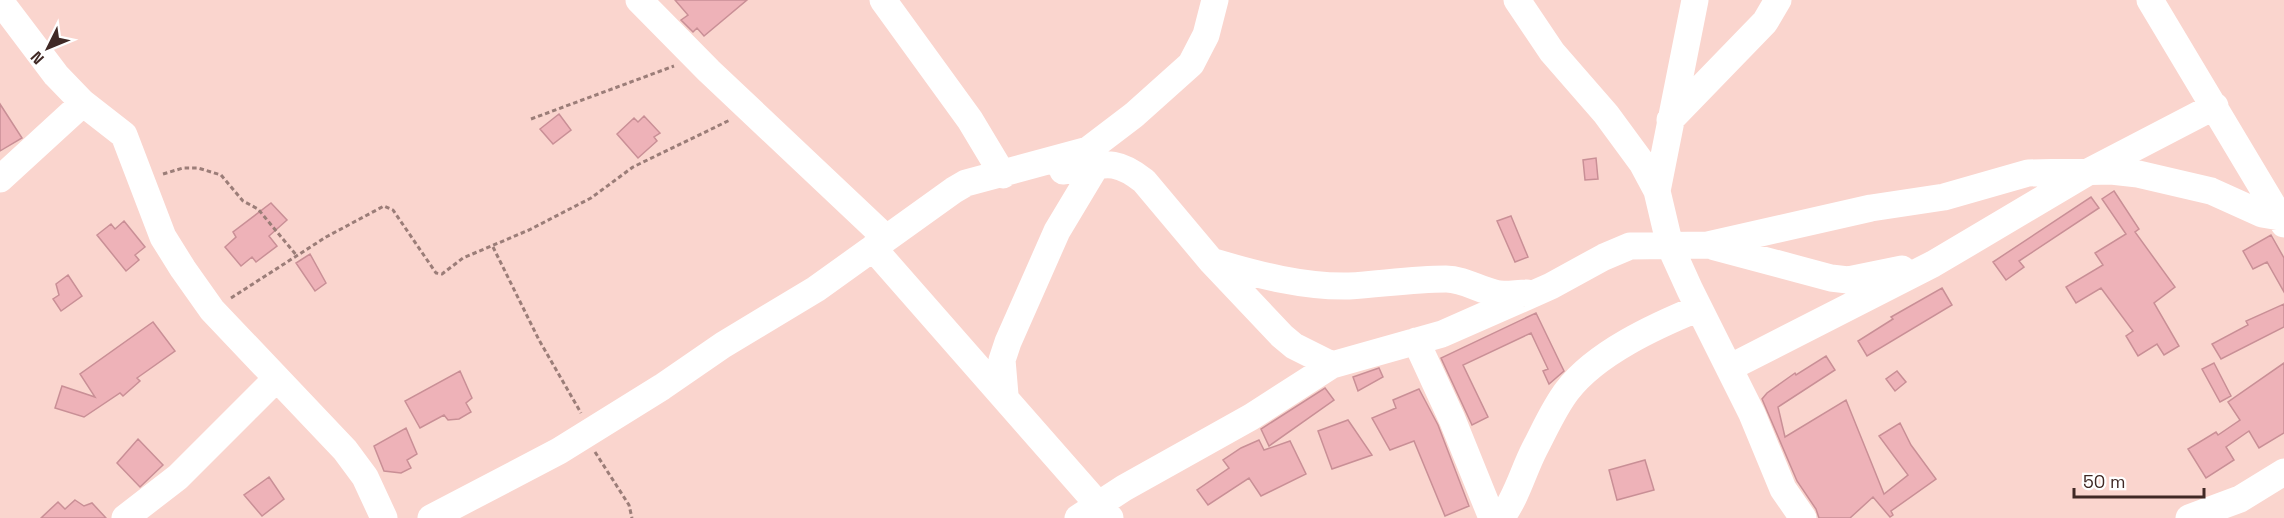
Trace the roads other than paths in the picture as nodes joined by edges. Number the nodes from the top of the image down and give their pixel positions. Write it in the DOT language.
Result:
graph roads {
  1 [pos="639,0"];
  2 [pos="883,0"];
  3 [pos="1215,0"];
  4 [pos="1517,0"];
  5 [pos="1695,0"];
  6 [pos="1778,0"];
  7 [pos="2150,0"];
  8 [pos="0,1"];
  9 [pos="83,103"];
  10 [pos="2215,106"];
  11 [pos="1670,120"];
  12 [pos="1096,166"];
  13 [pos="2090,171"];
  14 [pos="1005,174"];
  15 [pos="0,179"];
  16 [pos="2258,179"];
  17 [pos="2284,188"];
  18 [pos="1658,191"];
  19 [pos="2282,220"];
  20 [pos="879,243"];
  21 [pos="1708,245"];
  22 [pos="1670,246"];
  23 [pos="1212,262"];
  24 [pos="1933,264"];
  25 [pos="1537,293"];
  26 [pos="1699,308"];
  27 [pos="1416,341"];
  28 [pos="1332,365"];
  29 [pos="1729,368"];
  30 [pos="276,379"];
  31 [pos="1005,395"];
  32 [pos="2284,472"];
  33 [pos="1095,513"];
  34 [pos="125,518"];
  35 [pos="384,518"];
  36 [pos="431,518"];
  37 [pos="1492,518"];
  38 [pos="1501,518"];
  39 [pos="1803,518"];
  40 [pos="2189,518"];
  1 -- 20 [label="street"];
  2 -- 14 [label="street"];
  3 -- 14 [label="street"];
  4 -- 18 [label="street"];
  5 -- 11 [label="street"];
  6 -- 11 [label="street"];
  7 -- 10 [label="street"];
  8 -- 9 [label="street"];
  9 -- 15 [label="street"];
  9 -- 30 [label="street"];
  10 -- 13 [label="street"];
  10 -- 16 [label="street"];
  11 -- 18 [label="street"];
  12 -- 14 [label="street"];
  12 -- 23 [label="street"];
  12 -- 31 [label="street"];
  13 -- 19 [label="street"];
  13 -- 21 [label="street"];
  13 -- 24 [label="street"];
  14 -- 20 [label="street"];
  16 -- 17 [label="street"];
  16 -- 19 [label="street"];
  18 -- 22 [label="street"];
  20 -- 31 [label="street"];
  20 -- 36 [label="street"];
  21 -- 22 [label="street"];
  21 -- 24 [label="street"];
  22 -- 25 [label="street"];
  22 -- 26 [label="street"];
  23 -- 25 [label="street"];
  23 -- 28 [label="street"];
  24 -- 29 [label="street"];
  25 -- 27 [label="street"];
  26 -- 29 [label="street"];
  26 -- 38 [label="street"];
  27 -- 28 [label="street"];
  27 -- 37 [label="street"];
  28 -- 33 [label="street"];
  29 -- 39 [label="street"];
  30 -- 34 [label="street"];
  30 -- 35 [label="street"];
  31 -- 33 [label="street"];
  32 -- 40 [label="street"];
}
